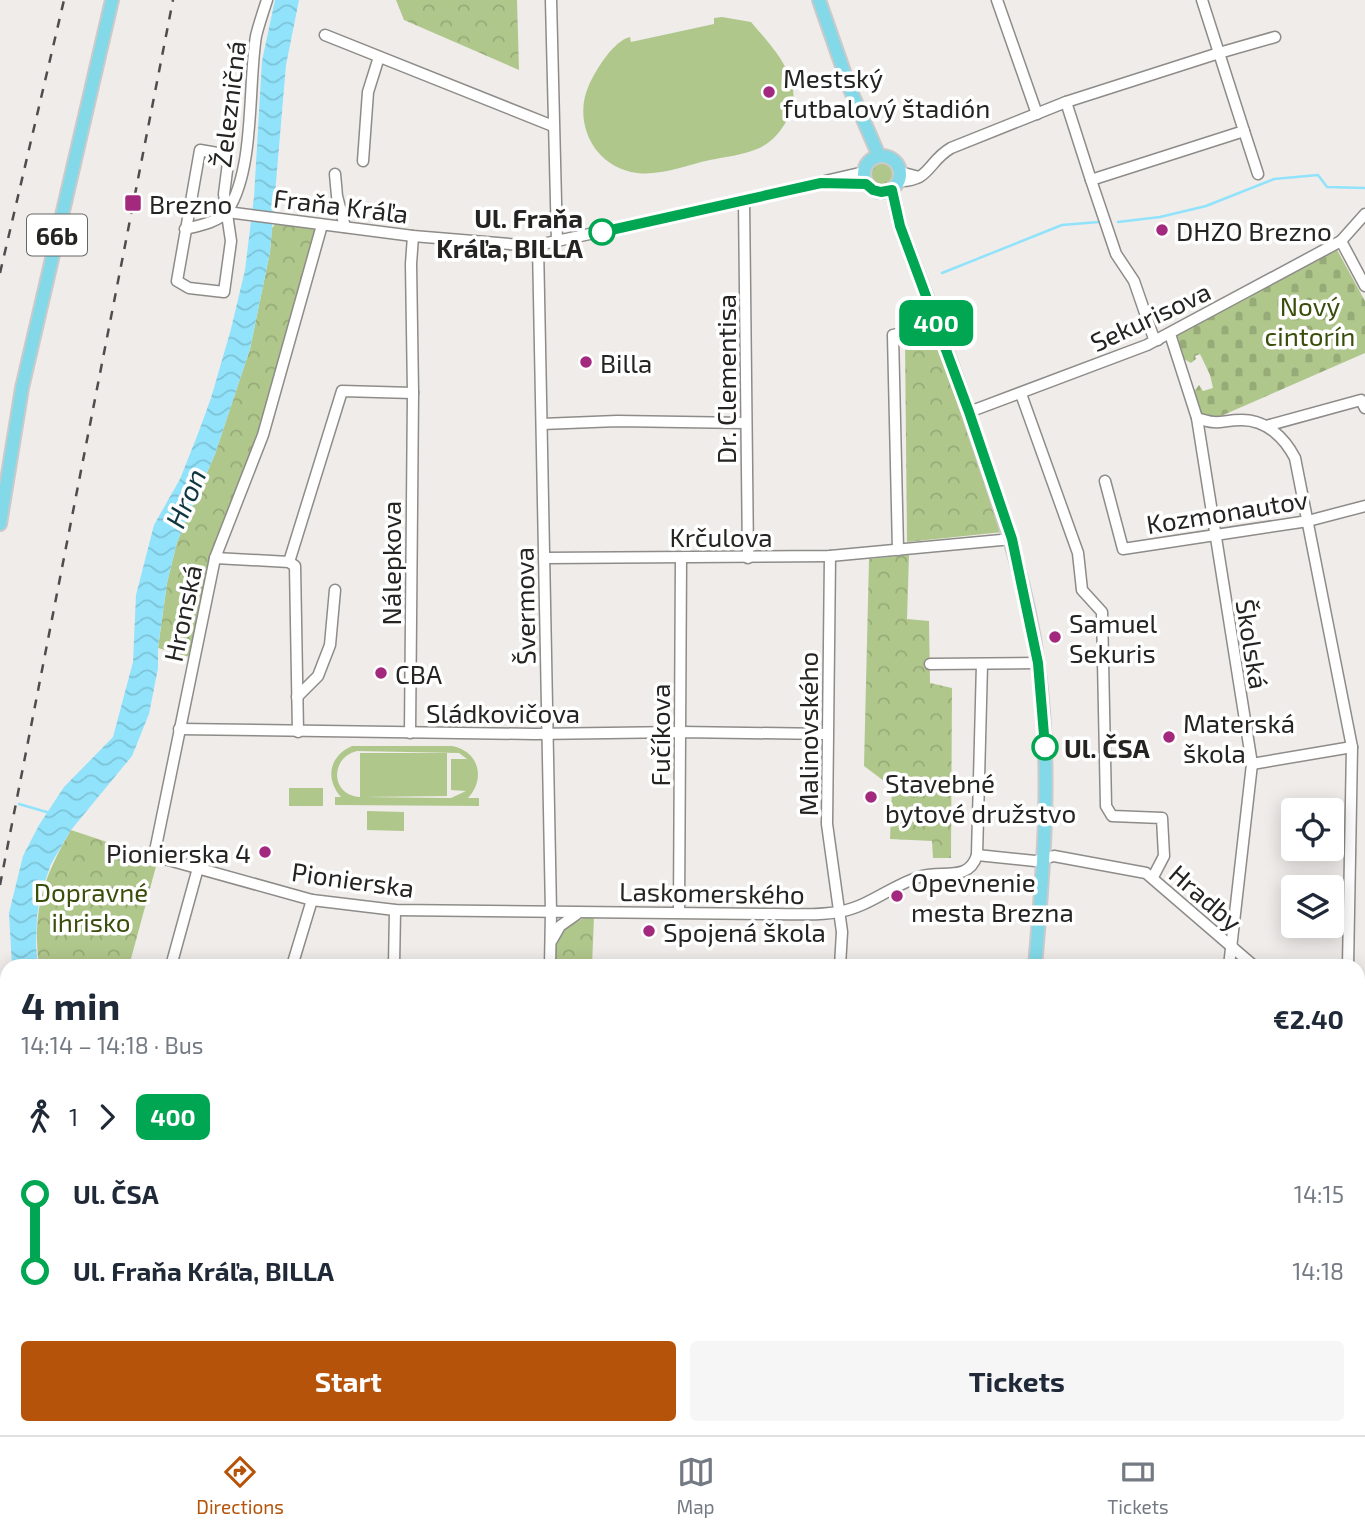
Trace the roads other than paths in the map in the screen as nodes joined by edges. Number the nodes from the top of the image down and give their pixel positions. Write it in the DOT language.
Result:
graph roads {
  1 [pos="111,0"];
  2 [pos="267,0"];
  3 [pos="551,0"];
  4 [pos="818,0"];
  5 [pos="998,0"];
  6 [pos="1202,0"];
  7 [pos="325,35"];
  8 [pos="1275,37"];
  9 [pos="1219,53"];
  10 [pos="379,57"];
  11 [pos="1066,102"];
  12 [pos="1037,114"];
  13 [pos="553,126"];
  14 [pos="1244,131"];
  15 [pos="363,161"];
  16 [pos="869,168"];
  17 [pos="335,174"];
  18 [pos="1258,174"];
  19 [pos="1091,180"];
  20 [pos="893,184"];
  21 [pos="744,200"];
  22 [pos="227,212"];
  23 [pos="1365,214"];
  24 [pos="322,225"];
  25 [pos="345,228"];
  26 [pos="185,229"];
  27 [pos="414,236"];
  28 [pos="556,242"];
  29 [pos="1341,242"];
  30 [pos="538,245"];
  31 [pos="1365,286"];
  32 [pos="937,325"];
  33 [pos="1170,334"];
  34 [pos="1158,340"];
  35 [pos="413,393"];
  36 [pos="1021,394"];
  37 [pos="1365,408"];
  38 [pos="969,412"];
  39 [pos="1197,418"];
  40 [pos="746,423"];
  41 [pos="542,424"];
  42 [pos="1266,426"];
  43 [pos="1105,481"];
  44 [pos="1365,506"];
  45 [pos="1308,521"];
  46 [pos="0,524"];
  47 [pos="1214,536"];
  48 [pos="1012,539"];
  49 [pos="898,550"];
  50 [pos="830,556"];
  51 [pos="215,558"];
  52 [pos="544,558"];
  53 [pos="681,558"];
  54 [pos="748,558"];
  55 [pos="289,562"];
  56 [pos="335,590"];
  57 [pos="1038,663"];
  58 [pos="930,664"];
  59 [pos="982,664"];
  60 [pos="297,697"];
  61 [pos="179,729"];
  62 [pos="298,732"];
  63 [pos="680,732"];
  64 [pos="410,733"];
  65 [pos="547,733"];
  66 [pos="827,734"];
  67 [pos="1352,747"];
  68 [pos="1252,764"];
  69 [pos="977,855"];
  70 [pos="154,856"];
  71 [pos="1044,859"];
  72 [pos="198,868"];
  73 [pos="1153,877"];
  74 [pos="312,900"];
  75 [pos="395,910"];
  76 [pos="551,912"];
  77 [pos="587,912"];
  78 [pos="679,912"];
  79 [pos="839,912"];
  80 [pos="550,943"];
  81 [pos="1232,947"];
  82 [pos="173,959"];
  83 [pos="294,959"];
  84 [pos="394,959"];
  85 [pos="550,959"];
  86 [pos="841,959"];
  87 [pos="1036,959"];
  88 [pos="1230,959"];
  89 [pos="1246,959"];
  90 [pos="1348,959"];
  1 -- 46 [label="main road, 66b"];
  2 -- 22 [label="street, Železničná"];
  3 -- 13 [label="street"];
  4 -- 16 [label="main road"];
  5 -- 12 [label="street"];
  6 -- 9 [label="street"];
  7 -- 10 [label="street"];
  8 -- 9 [label="street"];
  9 -- 11 [label="street"];
  9 -- 14 [label="street"];
  10 -- 13 [label="street"];
  10 -- 15 [label="street"];
  11 -- 12 [label="street"];
  11 -- 19 [label="street"];
  12 -- 20 [label="street"];
  13 -- 28 [label="street"];
  14 -- 18 [label="street"];
  14 -- 19 [label="street"];
  16 -- 20 [label="main road"];
  16 -- 20 [label="main road"];
  16 -- 21 [label="street, Fraňa Kráľa"];
  17 -- 25 [label="street"];
  19 -- 34 [label="street"];
  20 -- 32 [label="main road"];
  21 -- 28 [label="street, Fraňa Kráľa"];
  21 -- 40 [label="street, Dr. Clementisa"];
  22 -- 24 [label="street, Fraňa Kráľa"];
  22 -- 26 [label="street"];
  22 -- 26 [label="street, Železničná"];
  22 -- 26 [label="street, Železničná"];
  23 -- 29 [label="street, Sekurisova"];
  24 -- 25 [label="street, Fraňa Kráľa"];
  24 -- 51 [label="street, Hronská"];
  25 -- 27 [label="street, Fraňa Kráľa"];
  27 -- 30 [label="street, Fraňa Kráľa"];
  27 -- 35 [label="street, Nálepkova"];
  28 -- 30 [label="street, Fraňa Kráľa"];
  29 -- 31 [label="street"];
  29 -- 33 [label="street, Sekurisova"];
  30 -- 41 [label="street, Švermova"];
  32 -- 38 [label="main road"];
  32 -- 49 [label="street"];
  33 -- 34 [label="street, Sekurisova"];
  33 -- 39 [label="street, Školská"];
  34 -- 36 [label="street, Sekurisova"];
  35 -- 55 [label="street"];
  35 -- 64 [label="street, Nálepkova"];
  36 -- 38 [label="street, Sekurisova"];
  36 -- 73 [label="street"];
  37 -- 42 [label="street"];
  38 -- 48 [label="main road"];
  39 -- 42 [label="street"];
  39 -- 47 [label="street, Školská"];
  40 -- 41 [label="street"];
  40 -- 54 [label="street, Dr. Clementisa"];
  41 -- 52 [label="street, Švermova"];
  42 -- 45 [label="street"];
  43 -- 47 [label="street, Kozmonautov"];
  44 -- 45 [label="street, Kozmonautov"];
  45 -- 47 [label="street, Kozmonautov"];
  45 -- 67 [label="street"];
  47 -- 68 [label="street, Školská"];
  48 -- 49 [label="street, Krčulova"];
  48 -- 57 [label="main road"];
  49 -- 50 [label="street, Krčulova"];
  50 -- 54 [label="street, Krčulova"];
  50 -- 66 [label="street, Malinovského"];
  51 -- 55 [label="street"];
  51 -- 61 [label="street, Hronská"];
  52 -- 53 [label="street, Krčulova"];
  52 -- 65 [label="street, Švermova"];
  53 -- 54 [label="street, Krčulova"];
  53 -- 63 [label="street, Fučíkova"];
  55 -- 60 [label="street"];
  56 -- 60 [label="street"];
  57 -- 59 [label="street"];
  57 -- 71 [label="main road"];
  58 -- 59 [label="street"];
  59 -- 69 [label="street"];
  60 -- 62 [label="street"];
  61 -- 62 [label="street, Sládkovičova"];
  61 -- 70 [label="street, Hronská"];
  62 -- 64 [label="street, Sládkovičova"];
  63 -- 65 [label="street, Sládkovičova"];
  63 -- 66 [label="street, Sládkovičova"];
  63 -- 78 [label="street, Fučíkova"];
  64 -- 65 [label="street, Sládkovičova"];
  65 -- 76 [label="street, Švermova"];
  66 -- 79 [label="street, Malinovského"];
  67 -- 68 [label="street"];
  67 -- 90 [label="street"];
  68 -- 81 [label="street, Školská"];
  69 -- 71 [label="street, Hradby"];
  69 -- 79 [label="street"];
  70 -- 72 [label="street, Pionierska"];
  71 -- 73 [label="street, Hradby"];
  71 -- 87 [label="main road"];
  72 -- 74 [label="street, Pionierska"];
  72 -- 82 [label="street"];
  73 -- 81 [label="street, Hradby"];
  74 -- 75 [label="street, Pionierska"];
  74 -- 83 [label="street"];
  75 -- 76 [label="street, Pionierska"];
  75 -- 84 [label="street"];
  76 -- 77 [label="street, Laskomerského"];
  76 -- 80 [label="street, Švermova"];
  77 -- 78 [label="street, Laskomerského"];
  77 -- 80 [label="street, Laskomerského"];
  78 -- 79 [label="street, Laskomerského"];
  79 -- 86 [label="street, Malinovského"];
  80 -- 85 [label="street, Švermova"];
  81 -- 88 [label="street, Školská"];
  81 -- 89 [label="street, Hradby"];
}
